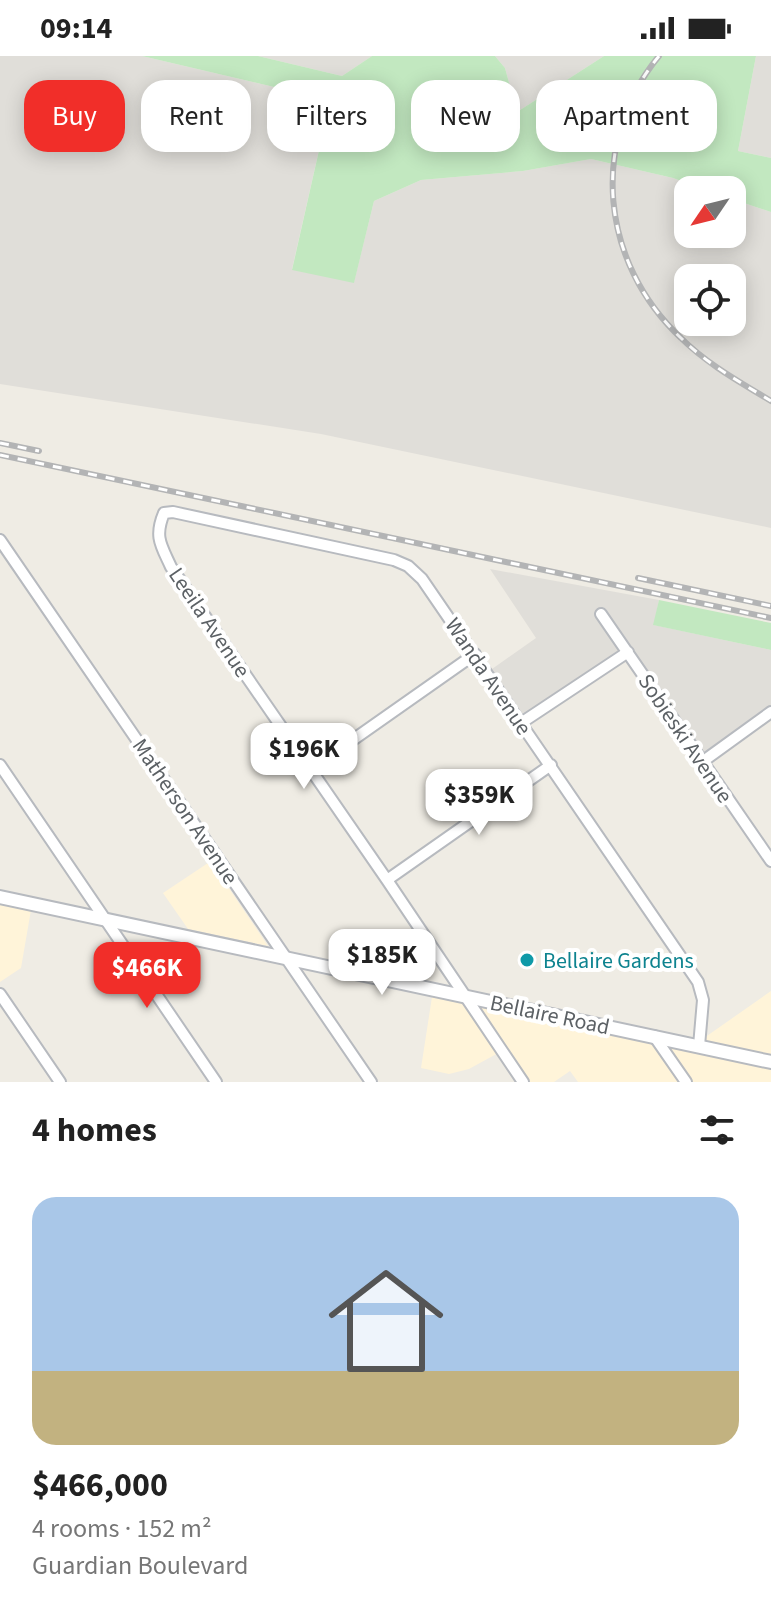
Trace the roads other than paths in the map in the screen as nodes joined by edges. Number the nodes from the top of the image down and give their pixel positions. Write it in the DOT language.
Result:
graph roads {
  1 [pos="164,513"];
  2 [pos="0,540"];
  3 [pos="601,614"];
  4 [pos="628,652"];
  5 [pos="475,654"];
  6 [pos="771,712"];
  7 [pos="521,723"];
  8 [pos="702,762"];
  9 [pos="0,765"];
  10 [pos="551,765"];
  11 [pos="310,770"];
  12 [pos="771,861"];
  13 [pos="387,880"];
  14 [pos="0,897"];
  15 [pos="107,920"];
  16 [pos="287,959"];
  17 [pos="0,994"];
  18 [pos="465,995"];
  19 [pos="654,1036"];
  20 [pos="699,1046"];
  21 [pos="771,1062"];
  22 [pos="60,1082"];
  23 [pos="216,1082"];
  24 [pos="371,1082"];
  25 [pos="523,1082"];
  26 [pos="686,1082"];
  1 -- 5 [label="street, Wanda Avenue"];
  1 -- 11 [label="street, Leeila Avenue"];
  2 -- 16 [label="street, Matherson Avenue"];
  3 -- 4 [label="street, Sobieski Avenue"];
  4 -- 7 [label="street"];
  4 -- 8 [label="street, Sobieski Avenue"];
  5 -- 7 [label="street, Wanda Avenue"];
  5 -- 11 [label="street"];
  6 -- 8 [label="street"];
  7 -- 10 [label="street, Wanda Avenue"];
  8 -- 12 [label="street, Sobieski Avenue"];
  9 -- 15 [label="street"];
  10 -- 13 [label="street"];
  10 -- 20 [label="street, Wanda Avenue"];
  11 -- 13 [label="street, Leeila Avenue"];
  13 -- 18 [label="street, Leeila Avenue"];
  14 -- 15 [label="street, Bellaire Road"];
  15 -- 16 [label="street, Bellaire Road"];
  15 -- 23 [label="street"];
  16 -- 18 [label="street, Bellaire Road"];
  16 -- 24 [label="street, Matherson Avenue"];
  17 -- 22 [label="street"];
  18 -- 19 [label="street, Bellaire Road"];
  18 -- 25 [label="street, Leeila Avenue"];
  19 -- 20 [label="street, Bellaire Road"];
  19 -- 26 [label="street"];
  20 -- 21 [label="street, Bellaire Road"];
}
